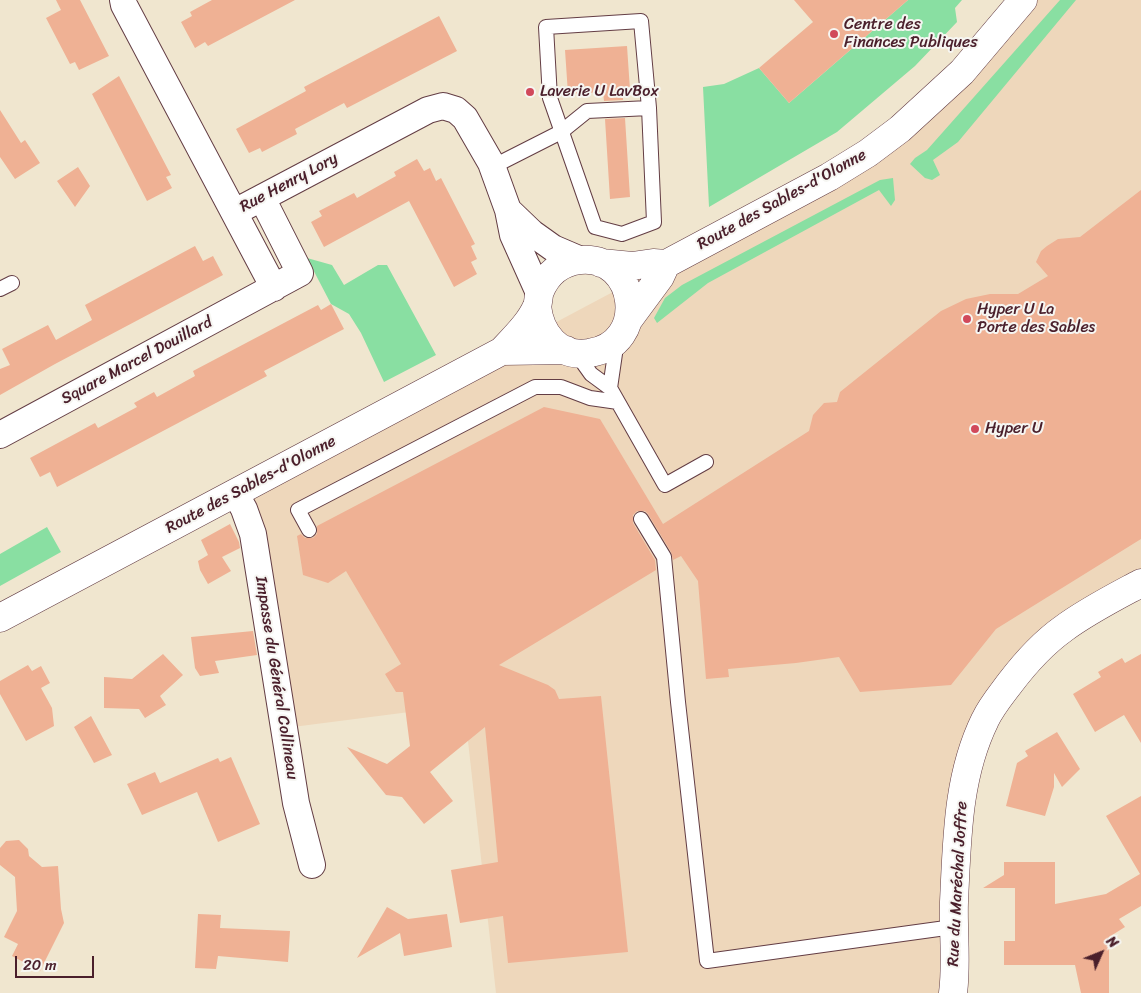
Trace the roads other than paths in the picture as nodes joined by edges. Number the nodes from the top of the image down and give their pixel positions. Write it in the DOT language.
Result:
graph roads {
  1 [pos="123,0"];
  2 [pos="1023,0"];
  3 [pos="649,108"];
  4 [pos="561,132"];
  5 [pos="492,167"];
  6 [pos="262,198"];
  7 [pos="508,210"];
  8 [pos="235,212"];
  9 [pos="591,262"];
  10 [pos="666,264"];
  11 [pos="274,288"];
  12 [pos="538,299"];
  13 [pos="623,330"];
  14 [pos="502,351"];
  15 [pos="571,352"];
  16 [pos="610,388"];
  17 [pos="618,402"];
  18 [pos="0,435"];
  19 [pos="706,462"];
  20 [pos="235,493"];
  21 [pos="641,519"];
  22 [pos="309,530"];
  23 [pos="1141,583"];
  24 [pos="0,618"];
  25 [pos="312,866"];
  26 [pos="953,927"];
  27 [pos="953,993"];
  1 -- 8 [label="street, Rue Henry Lory"];
  2 -- 10 [label="main road, Route des Sables-d'Olonne"];
  3 -- 4 [label="lane"];
  3 -- 4 [label="lane"];
  3 -- 4 [label="lane"];
  4 -- 5 [label="lane"];
  5 -- 6 [label="street, Rue Henry Lory"];
  5 -- 7 [label="street, Rue Henry Lory"];
  6 -- 8 [label="street, Rue Henry Lory"];
  6 -- 11 [label="street, Square Marcel Douillard"];
  7 -- 9 [label="street, Rue Henry Lory"];
  7 -- 12 [label="street, Rue Henry Lory"];
  8 -- 11 [label="street"];
  9 -- 10 [label="main road, Route des Sables-d'Olonne"];
  9 -- 12 [label="main road"];
  9 -- 13 [label="main road"];
  10 -- 13 [label="main road"];
  11 -- 18 [label="street, Square Marcel Douillard"];
  12 -- 14 [label="main road, Route des Sables-d'Olonne"];
  12 -- 15 [label="main road"];
  13 -- 15 [label="main road"];
  13 -- 16 [label="lane"];
  14 -- 15 [label="main road, Route des Sables-d'Olonne"];
  14 -- 20 [label="main road, Route des Sables-d'Olonne"];
  15 -- 16 [label="lane"];
  16 -- 17 [label="lane"];
  17 -- 19 [label="lane"];
  17 -- 22 [label="lane"];
  20 -- 24 [label="main road, Route des Sables-d'Olonne"];
  20 -- 25 [label="street, Impasse du Général Collineau"];
  21 -- 26 [label="lane"];
  23 -- 26 [label="main road, Rue du Maréchal Joffre"];
  26 -- 27 [label="main road, Rue du Maréchal Joffre"];
}
